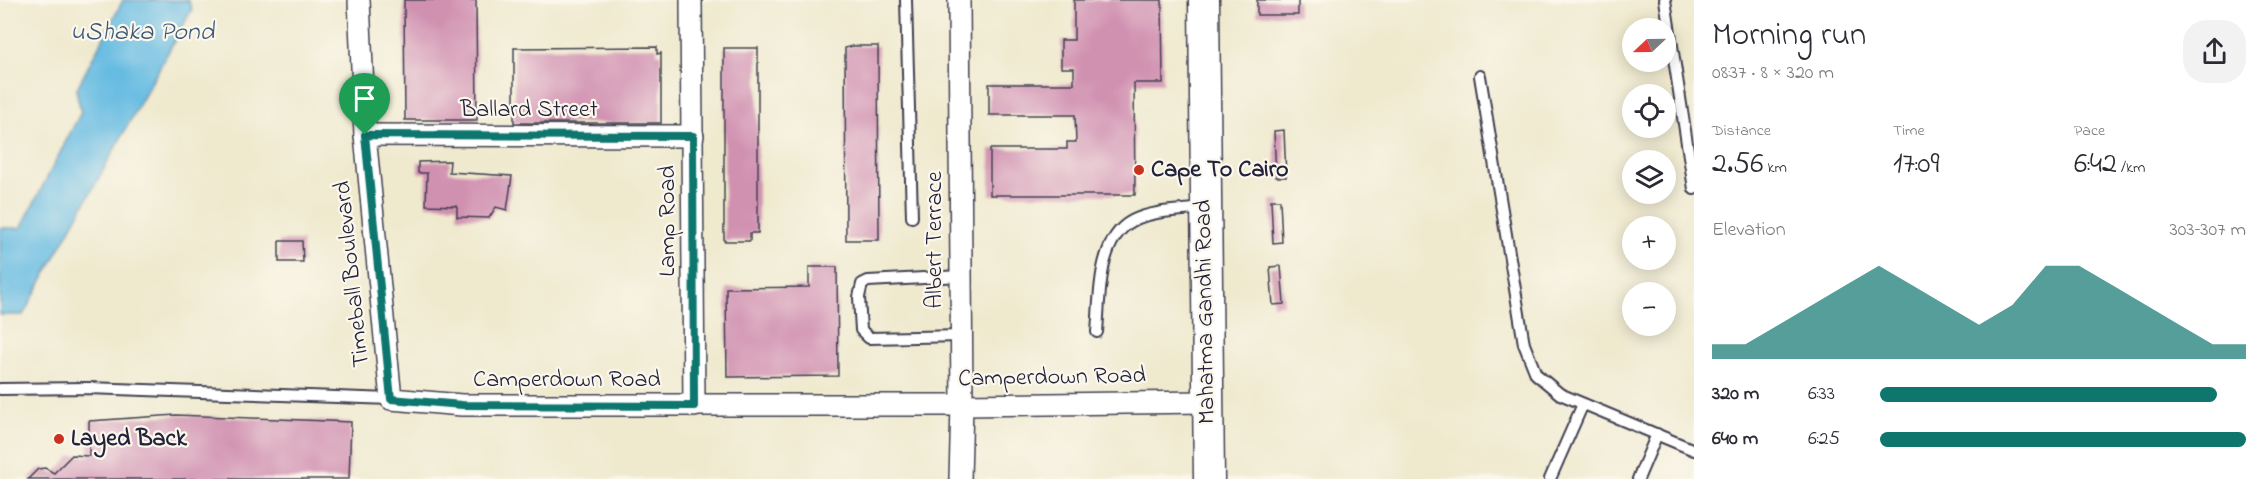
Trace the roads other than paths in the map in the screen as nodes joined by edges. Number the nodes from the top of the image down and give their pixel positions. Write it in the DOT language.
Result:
graph roads {
  1 [pos="359,0"];
  2 [pos="691,0"];
  3 [pos="906,0"];
  4 [pos="959,0"];
  5 [pos="1204,0"];
  6 [pos="1665,0"];
  7 [pos="1480,76"];
  8 [pos="365,135"];
  9 [pos="693,136"];
  10 [pos="1694,189"];
  11 [pos="1205,208"];
  12 [pos="912,217"];
  13 [pos="961,276"];
  14 [pos="1098,332"];
  15 [pos="962,336"];
  16 [pos="0,389"];
  17 [pos="391,399"];
  18 [pos="1206,402"];
  19 [pos="1583,404"];
  20 [pos="962,405"];
  21 [pos="694,406"];
  22 [pos="1657,434"];
  23 [pos="1694,450"];
  24 [pos="960,479"];
  25 [pos="1209,479"];
  26 [pos="1550,479"];
  27 [pos="1638,479"];
  1 -- 8 [label="street, Timeball Boulevard"];
  2 -- 9 [label="street, Lamp Road"];
  3 -- 12 [label="lane"];
  4 -- 13 [label="street, Albert Terrace"];
  5 -- 11 [label="street, Mahatma Gandhi Road"];
  6 -- 10 [label="lane"];
  7 -- 19 [label="lane"];
  8 -- 9 [label="street, Ballard Street"];
  8 -- 17 [label="street, Timeball Boulevard"];
  9 -- 21 [label="street, Lamp Road"];
  11 -- 14 [label="lane"];
  11 -- 18 [label="street, Mahatma Gandhi Road"];
  13 -- 15 [label="street, Albert Terrace"];
  13 -- 15 [label="lane"];
  15 -- 20 [label="street, Albert Terrace"];
  16 -- 17 [label="lane, Camperdown Road"];
  17 -- 21 [label="street, Camperdown Road"];
  18 -- 20 [label="street, Camperdown Road"];
  18 -- 25 [label="street, Mahatma Gandhi Road"];
  19 -- 22 [label="lane"];
  19 -- 26 [label="lane"];
  20 -- 21 [label="street, Camperdown Road"];
  20 -- 24 [label="street, Albert Terrace"];
  22 -- 23 [label="lane"];
  22 -- 27 [label="lane"];
}
